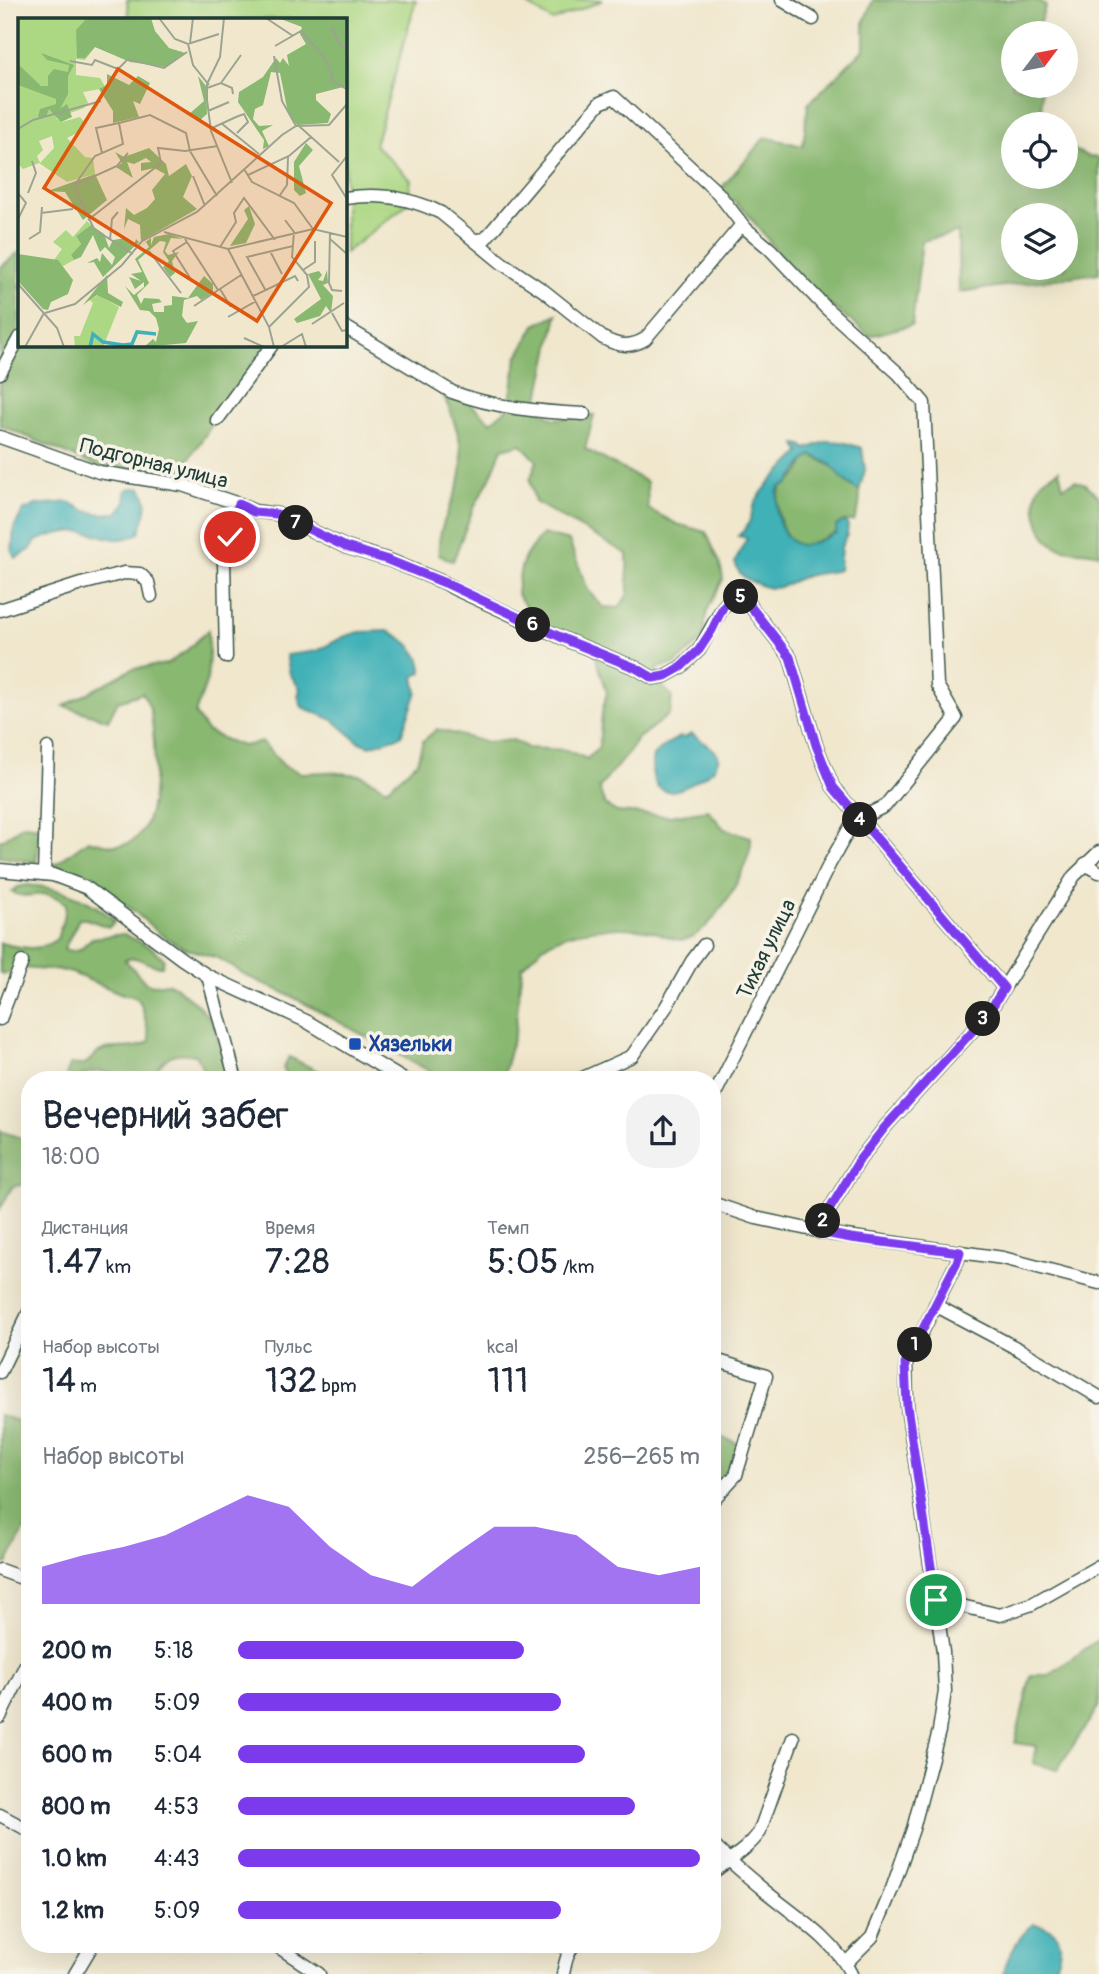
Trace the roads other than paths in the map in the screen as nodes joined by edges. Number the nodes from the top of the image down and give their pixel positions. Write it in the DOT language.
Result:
graph roads {
  1 [pos="782,0"];
  2 [pos="813,19"];
  3 [pos="346,198"];
  4 [pos="745,228"];
  5 [pos="477,240"];
  6 [pos="346,328"];
  7 [pos="18,340"];
  8 [pos="271,346"];
  9 [pos="0,373"];
  10 [pos="584,414"];
  11 [pos="217,420"];
  12 [pos="0,437"];
  13 [pos="239,504"];
  14 [pos="151,596"];
  15 [pos="0,610"];
  16 [pos="226,657"];
  17 [pos="48,748"];
  18 [pos="859,819"];
  19 [pos="1099,852"];
  20 [pos="1085,864"];
  21 [pos="0,870"];
  22 [pos="1099,872"];
  23 [pos="44,874"];
  24 [pos="704,945"];
  25 [pos="22,962"];
  26 [pos="208,976"];
  27 [pos="1004,988"];
  28 [pos="0,1019"];
  29 [pos="234,1071"];
  30 [pos="389,1071"];
  31 [pos="598,1071"];
  32 [pos="721,1082"];
  33 [pos="721,1206"];
  34 [pos="825,1233"];
  35 [pos="960,1252"];
  36 [pos="1099,1283"];
  37 [pos="935,1305"];
  38 [pos="21,1329"];
  39 [pos="721,1362"];
  40 [pos="0,1372"];
  41 [pos="1099,1397"];
  42 [pos="721,1491"];
  43 [pos="1099,1566"];
  44 [pos="0,1570"];
  45 [pos="21,1578"];
  46 [pos="936,1600"];
  47 [pos="21,1674"];
  48 [pos="0,1717"];
  49 [pos="793,1738"];
  50 [pos="0,1815"];
  51 [pos="21,1826"];
  52 [pos="721,1853"];
  53 [pos="728,1860"];
  54 [pos="721,1866"];
  55 [pos="88,1953"];
  56 [pos="288,1953"];
  57 [pos="569,1953"];
  58 [pos="848,1968"];
  59 [pos="75,1974"];
  60 [pos="319,1974"];
  61 [pos="563,1974"];
  1 -- 2 [label="street"];
  3 -- 5 [label="street"];
  4 -- 5 [label="street"];
  4 -- 5 [label="street"];
  4 -- 18 [label="street"];
  6 -- 10 [label="street"];
  7 -- 9 [label="street"];
  8 -- 11 [label="street"];
  12 -- 13 [label="street, Подгорная улица"];
  13 -- 16 [label="street"];
  13 -- 18 [label="street, Подгорная улица"];
  14 -- 15 [label="street"];
  17 -- 23 [label="street"];
  18 -- 27 [label="street"];
  18 -- 32 [label="street, Тихая улица"];
  19 -- 20 [label="street"];
  20 -- 22 [label="street"];
  20 -- 27 [label="street"];
  21 -- 23 [label="street"];
  23 -- 26 [label="street"];
  24 -- 31 [label="street"];
  25 -- 28 [label="street"];
  26 -- 29 [label="street"];
  26 -- 30 [label="street"];
  27 -- 34 [label="street"];
  33 -- 34 [label="street"];
  34 -- 35 [label="street"];
  35 -- 36 [label="street"];
  35 -- 37 [label="street"];
  37 -- 41 [label="street"];
  37 -- 46 [label="street"];
  38 -- 40 [label="street"];
  39 -- 42 [label="street"];
  43 -- 46 [label="street"];
  44 -- 45 [label="street"];
  46 -- 58 [label="street"];
  47 -- 48 [label="street"];
  49 -- 53 [label="street"];
  50 -- 51 [label="street"];
  52 -- 53 [label="street"];
  53 -- 54 [label="street"];
  53 -- 58 [label="street"];
  55 -- 59 [label="street"];
  56 -- 60 [label="street"];
  57 -- 61 [label="street"];
}
